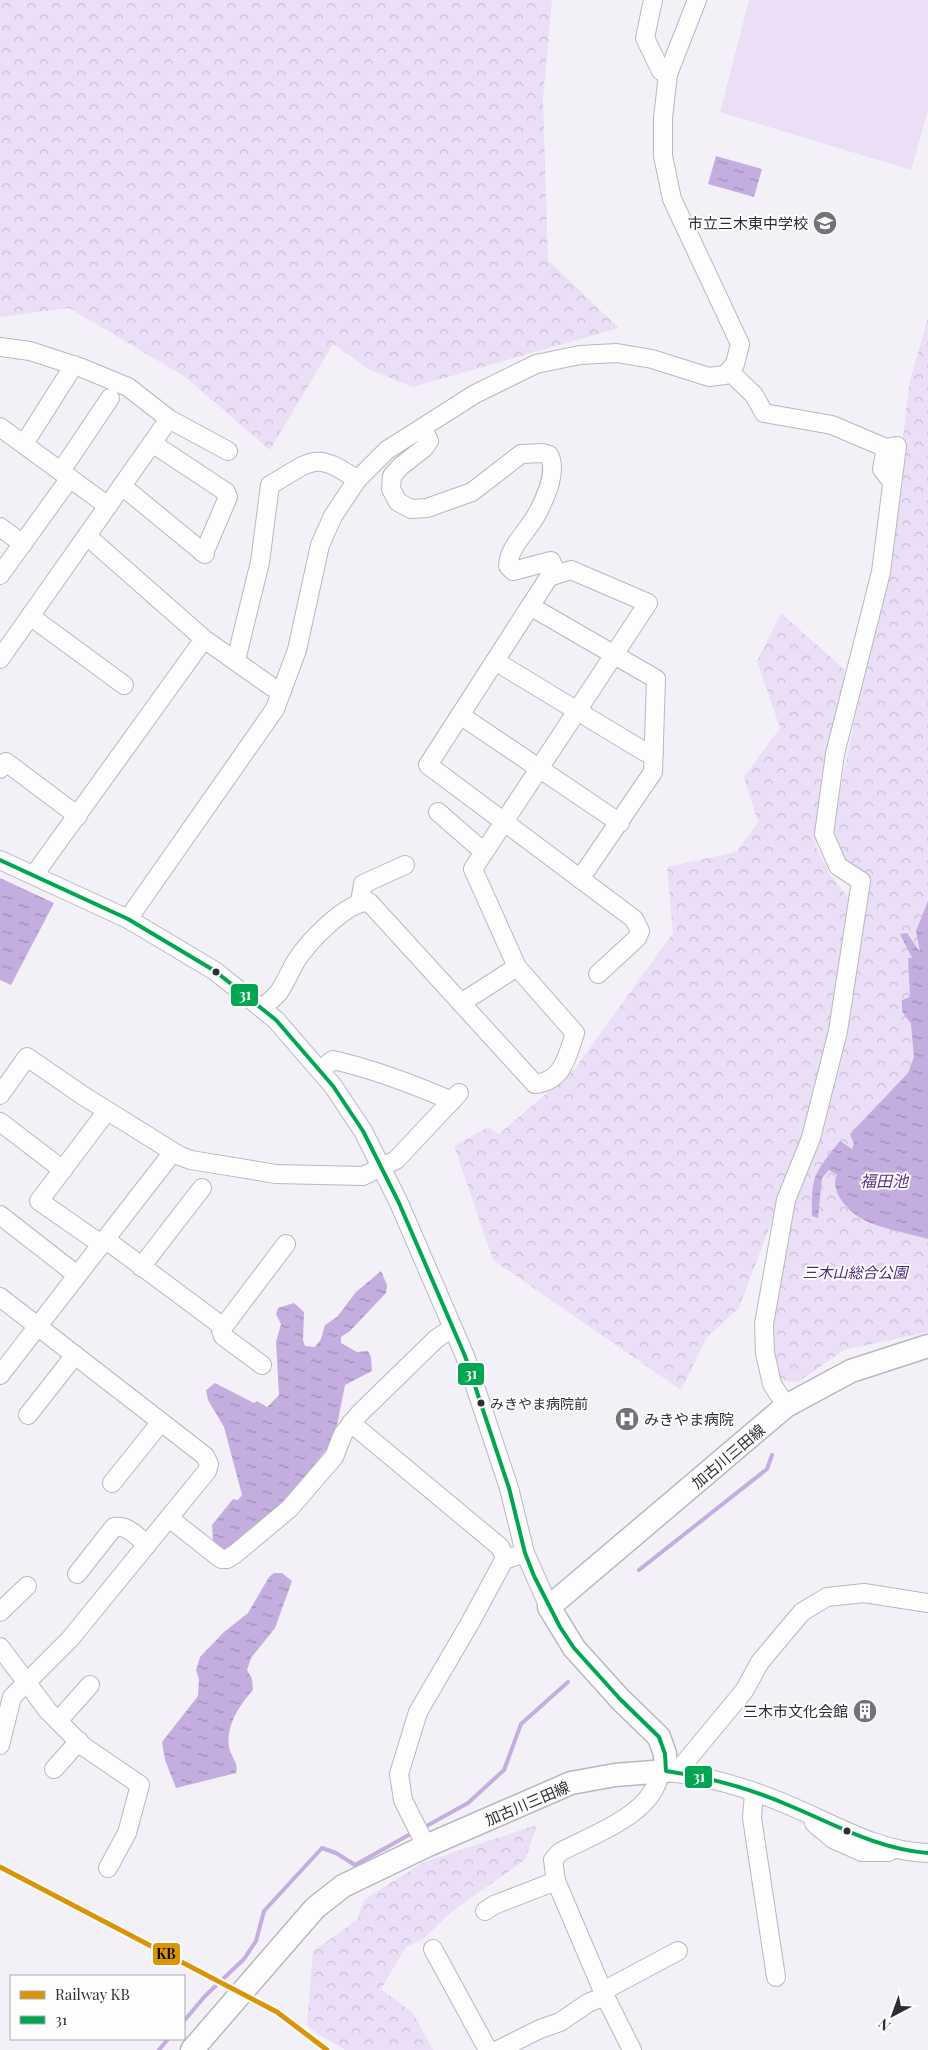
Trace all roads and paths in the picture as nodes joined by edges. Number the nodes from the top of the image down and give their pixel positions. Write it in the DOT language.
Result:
graph roads {
  1 [pos="653,0"];
  2 [pos="698,0"];
  3 [pos="668,74"];
  4 [pos="0,347"];
  5 [pos="74,365"];
  6 [pos="729,371"];
  7 [pos="110,398"];
  8 [pos="170,419"];
  9 [pos="0,428"];
  10 [pos="423,428"];
  11 [pos="152,443"];
  12 [pos="24,444"];
  13 [pos="228,452"];
  14 [pos="65,474"];
  15 [pos="357,480"];
  16 [pos="122,486"];
  17 [pos="108,506"];
  18 [pos="0,527"];
  19 [pos="87,536"];
  20 [pos="22,544"];
  21 [pos="556,574"];
  22 [pos="0,575"];
  23 [pos="530,606"];
  24 [pos="30,616"];
  25 [pos="204,639"];
  26 [pos="615,654"];
  27 [pos="0,659"];
  28 [pos="236,660"];
  29 [pos="495,661"];
  30 [pos="124,685"];
  31 [pos="282,691"];
  32 [pos="578,711"];
  33 [pos="460,714"];
  34 [pos="654,752"];
  35 [pos="540,768"];
  36 [pos="0,769"];
  37 [pos="438,812"];
  38 [pos="78,816"];
  39 [pos="504,822"];
  40 [pos="620,823"];
  41 [pos="484,852"];
  42 [pos="0,860"];
  43 [pos="405,865"];
  44 [pos="34,875"];
  45 [pos="580,879"];
  46 [pos="360,902"];
  47 [pos="128,919"];
  48 [pos="517,967"];
  49 [pos="598,974"];
  50 [pos="461,1003"];
  51 [pos="262,1008"];
  52 [pos="320,1070"];
  53 [pos="0,1095"];
  54 [pos="107,1111"];
  55 [pos="0,1122"];
  56 [pos="172,1152"];
  57 [pos="382,1167"];
  58 [pos="62,1170"];
  59 [pos="202,1188"];
  60 [pos="0,1215"];
  61 [pos="103,1242"];
  62 [pos="286,1244"];
  63 [pos="141,1266"];
  64 [pos="77,1275"];
  65 [pos="0,1297"];
  66 [pos="38,1326"];
  67 [pos="222,1326"];
  68 [pos="452,1328"];
  69 [pos="928,1346"];
  70 [pos="75,1355"];
  71 [pos="262,1365"];
  72 [pos="0,1375"];
  73 [pos="786,1406"];
  74 [pos="28,1416"];
  75 [pos="161,1422"];
  76 [pos="351,1423"];
  77 [pos="112,1483"];
  78 [pos="169,1518"];
  79 [pos="147,1545"];
  80 [pos="525,1553"];
  81 [pos="506,1559"];
  82 [pos="77,1574"];
  83 [pos="27,1586"];
  84 [pos="928,1603"];
  85 [pos="549,1607"];
  86 [pos="0,1612"];
  87 [pos="0,1647"];
  88 [pos="25,1682"];
  89 [pos="90,1684"];
  90 [pos="58,1721"];
  91 [pos="79,1742"];
  92 [pos="0,1744"];
  93 [pos="54,1769"];
  94 [pos="668,1772"];
  95 [pos="754,1792"];
  96 [pos="426,1846"];
  97 [pos="920,1853"];
  98 [pos="108,1868"];
  99 [pos="556,1881"];
  100 [pos="485,1911"];
  101 [pos="433,1948"];
  102 [pos="678,1951"];
  103 [pos="776,1977"];
  104 [pos="604,1993"];
  105 [pos="192,2050"];
  106 [pos="488,2050"];
  107 [pos="498,2050"];
  108 [pos="632,2050"];
  1 -- 3 [label="street"];
  2 -- 3 [label="street"];
  3 -- 6 [label="street"];
  4 -- 5 [label="street"];
  5 -- 8 [label="street"];
  5 -- 12 [label="street"];
  6 -- 10 [label="street"];
  6 -- 73 [label="street"];
  7 -- 14 [label="street"];
  8 -- 11 [label="street"];
  8 -- 13 [label="street"];
  9 -- 12 [label="street"];
  10 -- 15 [label="street"];
  10 -- 21 [label="street"];
  11 -- 16 [label="street"];
  11 -- 16 [label="street"];
  12 -- 14 [label="street"];
  14 -- 17 [label="street"];
  14 -- 20 [label="street"];
  15 -- 28 [label="street"];
  15 -- 31 [label="street"];
  16 -- 17 [label="street"];
  17 -- 19 [label="street"];
  18 -- 20 [label="street"];
  19 -- 24 [label="street"];
  19 -- 25 [label="street"];
  20 -- 22 [label="street"];
  21 -- 23 [label="street"];
  21 -- 26 [label="street"];
  23 -- 26 [label="street"];
  23 -- 29 [label="street"];
  24 -- 27 [label="street"];
  24 -- 30 [label="street"];
  25 -- 28 [label="street"];
  25 -- 38 [label="street"];
  26 -- 32 [label="street"];
  26 -- 34 [label="street"];
  28 -- 31 [label="street"];
  29 -- 32 [label="street"];
  29 -- 33 [label="street"];
  31 -- 47 [label="street"];
  32 -- 34 [label="street"];
  32 -- 35 [label="street"];
  33 -- 35 [label="street"];
  33 -- 39 [label="street"];
  34 -- 40 [label="street"];
  35 -- 39 [label="street"];
  35 -- 40 [label="street"];
  36 -- 38 [label="street"];
  37 -- 41 [label="street"];
  38 -- 44 [label="street"];
  39 -- 41 [label="street"];
  39 -- 45 [label="street"];
  40 -- 45 [label="street"];
  41 -- 48 [label="street"];
  42 -- 44 [label="street"];
  43 -- 46 [label="street"];
  44 -- 47 [label="street"];
  45 -- 49 [label="street"];
  46 -- 50 [label="street"];
  46 -- 51 [label="street"];
  47 -- 51 [label="street"];
  48 -- 50 [label="street"];
  48 -- 50 [label="street"];
  51 -- 52 [label="street"];
  52 -- 57 [label="street"];
  52 -- 57 [label="street"];
  53 -- 54 [label="street"];
  54 -- 56 [label="street"];
  54 -- 58 [label="street"];
  55 -- 58 [label="street"];
  56 -- 57 [label="street"];
  56 -- 61 [label="street"];
  57 -- 68 [label="street"];
  58 -- 61 [label="street"];
  59 -- 63 [label="street"];
  60 -- 64 [label="street"];
  61 -- 63 [label="street"];
  61 -- 64 [label="street"];
  62 -- 67 [label="street"];
  63 -- 67 [label="street"];
  64 -- 66 [label="street"];
  65 -- 66 [label="street"];
  66 -- 70 [label="street"];
  66 -- 72 [label="street"];
  67 -- 71 [label="street"];
  68 -- 76 [label="street"];
  68 -- 80 [label="street"];
  69 -- 73 [label="main road, 加古川三田線"];
  70 -- 74 [label="street"];
  70 -- 75 [label="street"];
  73 -- 85 [label="main road, 加古川三田線"];
  75 -- 77 [label="street"];
  75 -- 78 [label="street"];
  76 -- 78 [label="street"];
  76 -- 81 [label="street"];
  78 -- 79 [label="street"];
  79 -- 82 [label="street"];
  79 -- 88 [label="street"];
  80 -- 81 [label="street"];
  80 -- 85 [label="street"];
  81 -- 96 [label="street"];
  83 -- 86 [label="street"];
  84 -- 94 [label="street"];
  85 -- 94 [label="main road"];
  87 -- 88 [label="street"];
  88 -- 90 [label="street"];
  88 -- 92 [label="street"];
  89 -- 90 [label="street"];
  90 -- 91 [label="street"];
  91 -- 93 [label="street"];
  91 -- 98 [label="street"];
  94 -- 95 [label="street"];
  94 -- 96 [label="main road, 加古川三田線"];
  94 -- 99 [label="street"];
  95 -- 97 [label="street"];
  95 -- 103 [label="street"];
  96 -- 105 [label="main road, 加古川三田線"];
  99 -- 100 [label="street"];
  99 -- 104 [label="street"];
  101 -- 106 [label="street"];
  102 -- 104 [label="street"];
  104 -- 107 [label="street"];
  104 -- 108 [label="street"];
}
